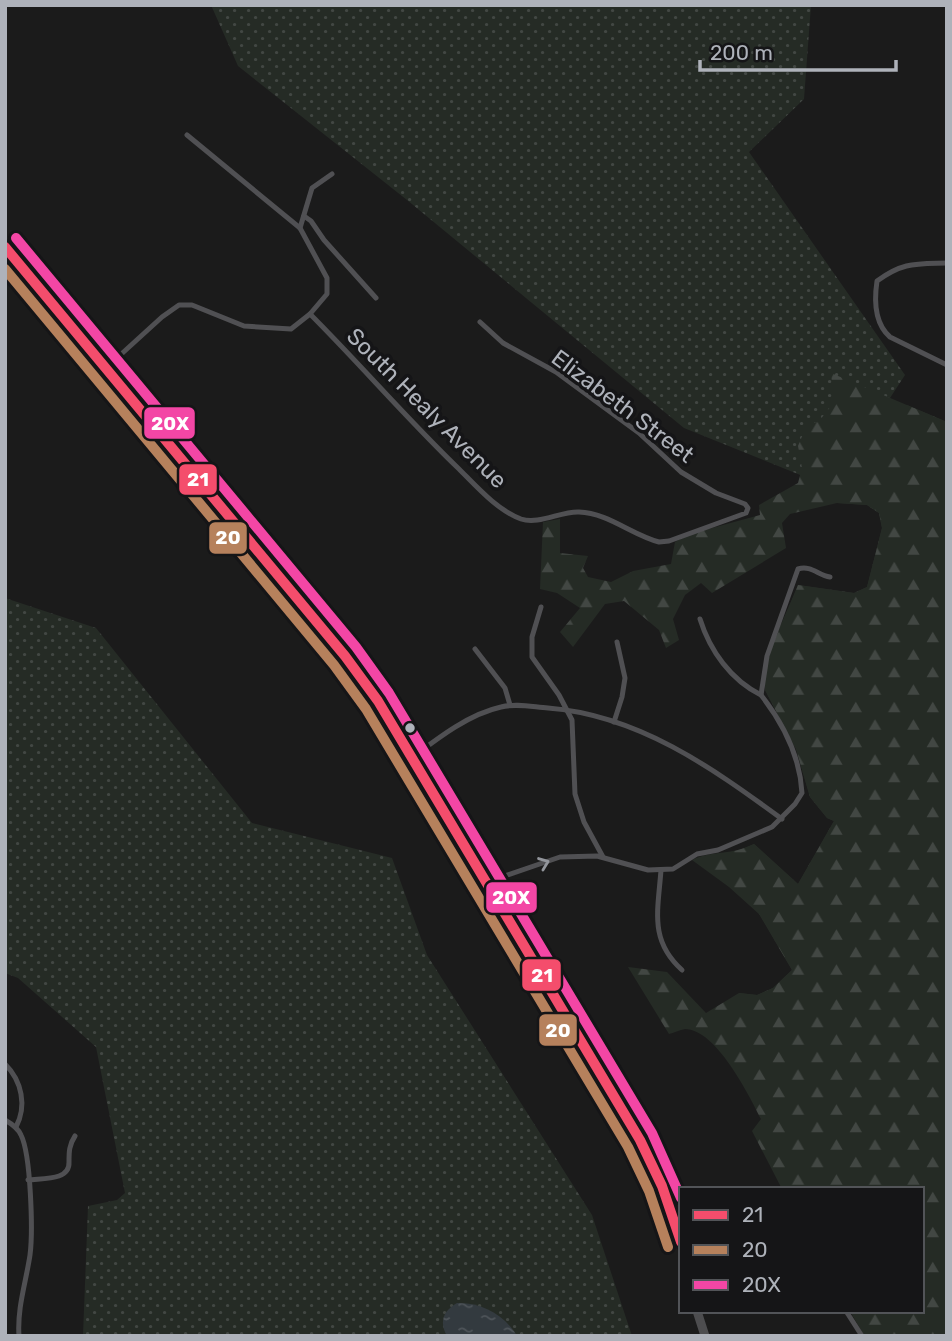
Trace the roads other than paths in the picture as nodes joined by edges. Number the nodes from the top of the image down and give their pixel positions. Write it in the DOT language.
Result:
graph roads {
  1 [pos="187,135"];
  2 [pos="332,174"];
  3 [pos="304,216"];
  4 [pos="300,228"];
  5 [pos="5,247"];
  6 [pos="947,263"];
  7 [pos="376,298"];
  8 [pos="310,314"];
  9 [pos="480,322"];
  10 [pos="947,365"];
  11 [pos="106,368"];
  12 [pos="748,510"];
  13 [pos="831,577"];
  14 [pos="541,607"];
  15 [pos="699,619"];
  16 [pos="617,642"];
  17 [pos="475,649"];
  18 [pos="761,695"];
  19 [pos="510,705"];
  20 [pos="567,709"];
  21 [pos="614,722"];
  22 [pos="413,757"];
  23 [pos="782,819"];
  24 [pos="603,858"];
  25 [pos="661,870"];
  26 [pos="486,882"];
  27 [pos="682,970"];
  28 [pos="5,1064"];
  29 [pos="5,1120"];
  30 [pos="16,1127"];
  31 [pos="75,1136"];
  32 [pos="28,1180"];
  33 [pos="679,1236"];
  34 [pos="698,1313"];
  35 [pos="847,1313"];
  36 [pos="19,1336"];
  37 [pos="705,1336"];
  38 [pos="862,1336"];
  1 -- 4 [label="street"];
  2 -- 3 [label="street"];
  3 -- 4 [label="street"];
  3 -- 7 [label="street"];
  4 -- 8 [label="street"];
  5 -- 11 [label="main road"];
  6 -- 10 [label="street"];
  8 -- 11 [label="street"];
  8 -- 12 [label="street, South Healy Avenue"];
  9 -- 12 [label="street, Elizabeth Street"];
  11 -- 22 [label="main road"];
  13 -- 18 [label="street"];
  14 -- 20 [label="street"];
  15 -- 18 [label="street"];
  16 -- 21 [label="street"];
  17 -- 19 [label="street"];
  18 -- 23 [label="street"];
  19 -- 20 [label="street"];
  19 -- 22 [label="street"];
  20 -- 21 [label="street"];
  20 -- 24 [label="street"];
  21 -- 23 [label="street"];
  22 -- 26 [label="main road"];
  23 -- 25 [label="street"];
  24 -- 25 [label="street"];
  26 -- 24 [label="street, one-way"];
  25 -- 27 [label="street"];
  26 -- 33 [label="main road"];
  28 -- 30 [label="street"];
  29 -- 30 [label="street"];
  30 -- 32 [label="street"];
  31 -- 32 [label="street"];
  32 -- 36 [label="street"];
  34 -- 37 [label="main road"];
  35 -- 38 [label="street"];
}
